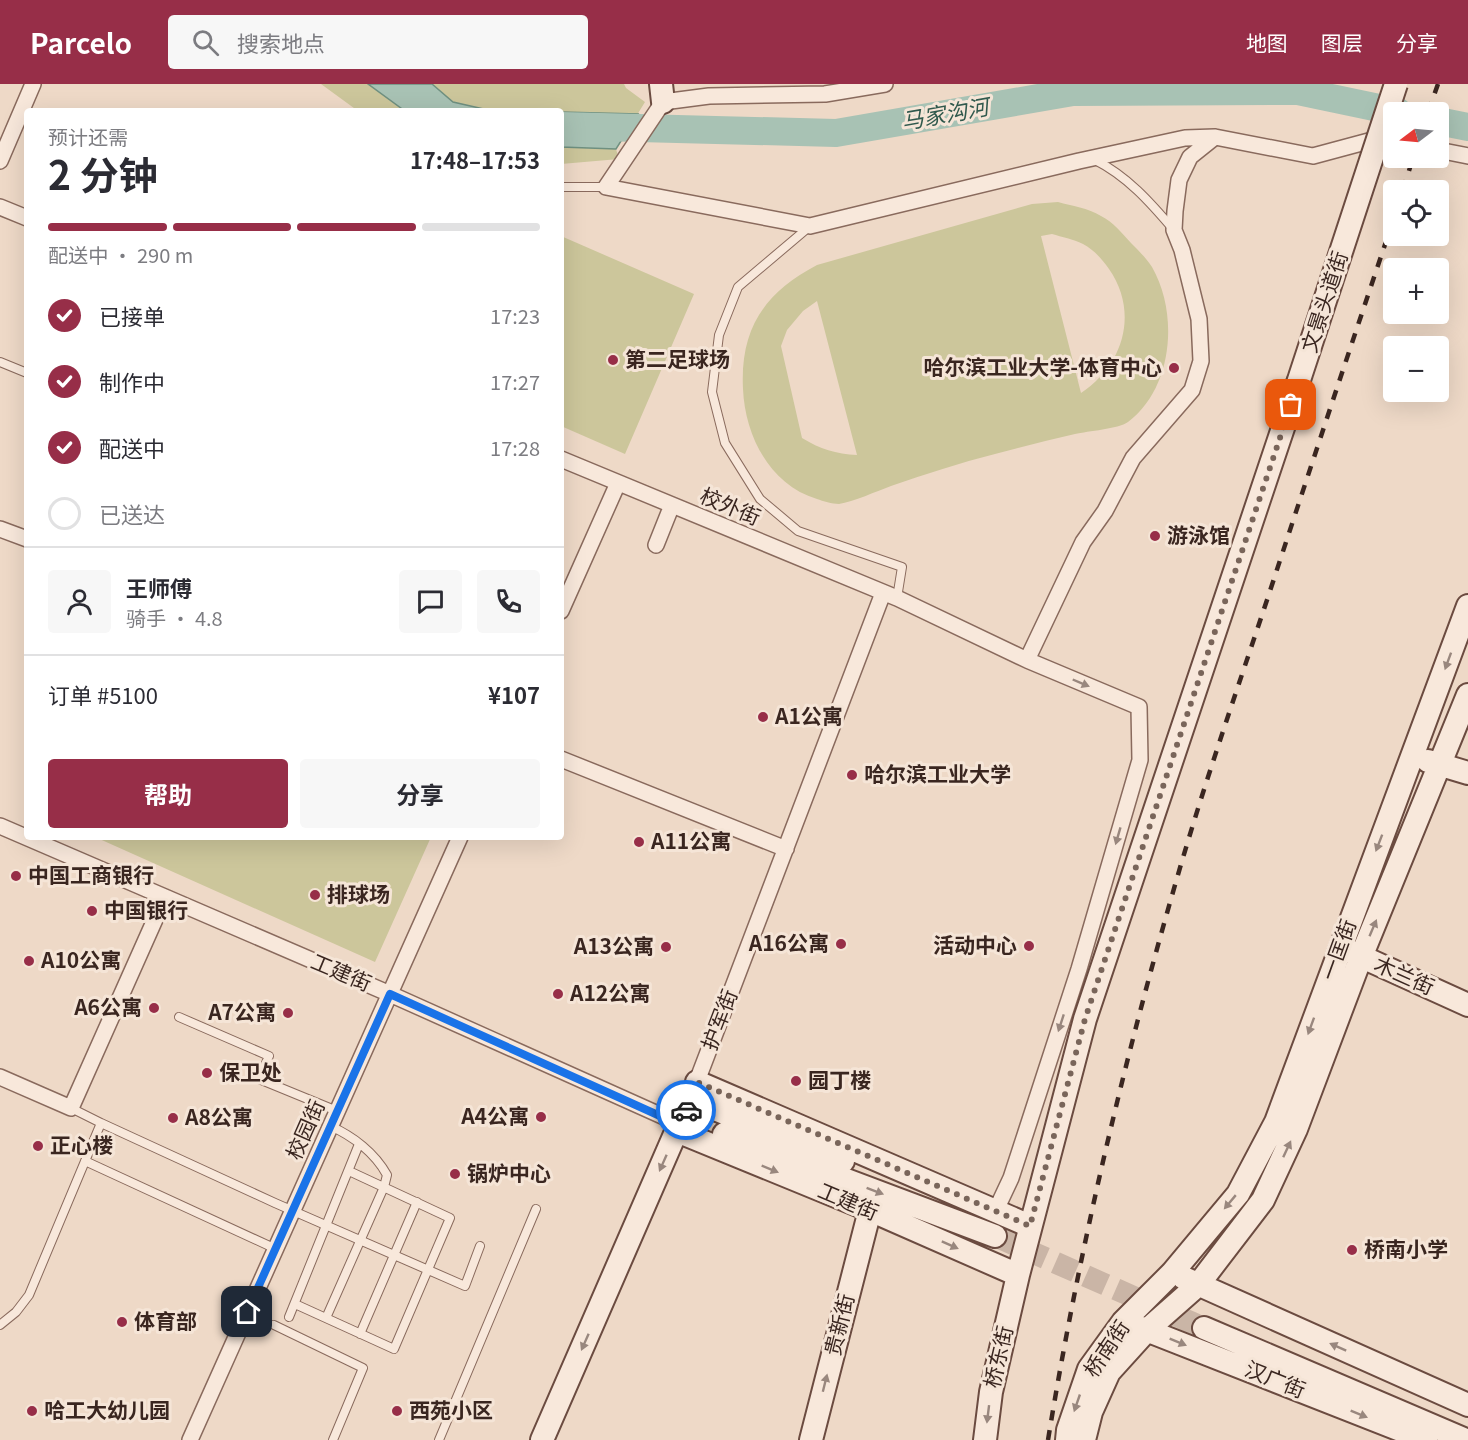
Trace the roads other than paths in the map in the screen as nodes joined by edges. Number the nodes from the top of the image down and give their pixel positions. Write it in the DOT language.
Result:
graph roads {
  1 [pos="33,84"];
  2 [pos="885,84"];
  3 [pos="1396,84"];
  4 [pos="662,93"];
  5 [pos="1215,138"];
  6 [pos="1383,138"];
  7 [pos="1449,152"];
  8 [pos="1468,156"];
  9 [pos="1094,159"];
  10 [pos="0,161"];
  11 [pos="610,182"];
  12 [pos="564,187"];
  13 [pos="0,207"];
  14 [pos="24,217"];
  15 [pos="810,226"];
  16 [pos="1174,230"];
  17 [pos="0,362"];
  18 [pos="24,372"];
  19 [pos="564,460"];
  20 [pos="618,483"];
  21 [pos="672,506"];
  22 [pos="0,529"];
  23 [pos="24,538"];
  24 [pos="656,545"];
  25 [pos="890,596"];
  26 [pos="564,604"];
  27 [pos="1468,606"];
  28 [pos="1027,660"];
  29 [pos="1468,695"];
  30 [pos="1430,711"];
  31 [pos="1465,723"];
  32 [pos="1412,756"];
  33 [pos="564,760"];
  34 [pos="1441,765"];
  35 [pos="1468,773"];
  36 [pos="0,826"];
  37 [pos="24,836"];
  38 [pos="33,840"];
  39 [pos="459,840"];
  40 [pos="786,849"];
  41 [pos="165,897"];
  42 [pos="1340,947"];
  43 [pos="1361,957"];
  44 [pos="390,994"];
  45 [pos="1468,1005"];
  46 [pos="179,1017"];
  47 [pos="0,1077"];
  48 [pos="70,1108"];
  49 [pos="337,1111"];
  50 [pos="686,1111"];
  51 [pos="101,1123"];
  52 [pos="330,1126"];
  53 [pos="359,1144"];
  54 [pos="85,1161"];
  55 [pos="349,1171"];
  56 [pos="384,1187"];
  57 [pos="417,1202"];
  58 [pos="536,1209"];
  59 [pos="292,1210"];
  60 [pos="870,1210"];
  61 [pos="997,1224"];
  62 [pos="327,1226"];
  63 [pos="1030,1226"];
  64 [pos="361,1240"];
  65 [pos="480,1246"];
  66 [pos="276,1249"];
  67 [pos="394,1255"];
  68 [pos="428,1270"];
  69 [pos="1172,1273"];
  70 [pos="1018,1275"];
  71 [pos="1198,1285"];
  72 [pos="295,1304"];
  73 [pos="289,1317"];
  74 [pos="326,1318"];
  75 [pos="1123,1322"];
  76 [pos="0,1325"];
  77 [pos="274,1325"];
  78 [pos="1147,1330"];
  79 [pos="360,1334"];
  80 [pos="1468,1405"];
  81 [pos="1468,1426"];
  82 [pos="190,1440"];
  83 [pos="333,1440"];
  84 [pos="439,1440"];
  85 [pos="542,1440"];
  86 [pos="811,1440"];
  87 [pos="985,1440"];
  88 [pos="1067,1440"];
  89 [pos="1084,1440"];
  90 [pos="1426,1440"];
  91 [pos="1466,1440"];
  1 -- 10 [label="street"];
  2 -- 4 [label="street"];
  3 -- 63 [label="main road, 文景头道街, bridge"];
  4 -- 11 [label="street"];
  5 -- 6 [label="street"];
  5 -- 9 [label="street"];
  5 -- 16 [label="street"];
  7 -- 8 [label="street"];
  9 -- 15 [label="street"];
  9 -- 16 [label="lane"];
  11 -- 12 [label="lane"];
  11 -- 15 [label="street"];
  13 -- 14 [label="street"];
  15 -- 25 [label="lane"];
  16 -- 28 [label="street"];
  17 -- 18 [label="lane"];
  19 -- 20 [label="street, 校外街"];
  20 -- 21 [label="street, 校外街"];
  20 -- 26 [label="street"];
  21 -- 24 [label="street"];
  21 -- 25 [label="street, 校外街"];
  22 -- 23 [label="street"];
  25 -- 28 [label="street, 校外街"];
  25 -- 40 [label="street, 护军街"];
  27 -- 30 [label="main road, 一匡街, one-way"];
  28 -- 61 [label="street, 校外街, one-way"];
  29 -- 31 [label="main road, 一匡街"];
  30 -- 31 [label="main road"];
  30 -- 32 [label="main road, 一匡街"];
  31 -- 34 [label="main road, 一匡街"];
  32 -- 34 [label="main road"];
  32 -- 42 [label="main road, 一匡街, one-way"];
  33 -- 40 [label="street"];
  34 -- 35 [label="main road"];
  43 -- 34 [label="main road, 一匡街, one-way"];
  36 -- 37 [label="street, 工建街"];
  38 -- 41 [label="street, 工建街"];
  39 -- 44 [label="street, 校园街"];
  40 -- 50 [label="street, 护军街"];
  41 -- 44 [label="street, 工建街"];
  41 -- 48 [label="street"];
  42 -- 43 [label="main road, 木兰街"];
  42 -- 69 [label="main road, 一匡街, one-way"];
  43 -- 45 [label="main road, 木兰街"];
  71 -- 43 [label="main road, 一匡街, one-way"];
  44 -- 49 [label="street, 校园街"];
  44 -- 50 [label="street, 工建街"];
  46 -- 49 [label="lane"];
  47 -- 48 [label="street"];
  48 -- 51 [label="lane"];
  49 -- 52 [label="street, 校园街"];
  50 -- 60 [label="main road, 工建街, one-way"];
  50 -- 61 [label="main road, 工建街"];
  50 -- 61 [label="main road, 工建街"];
  50 -- 85 [label="main road, 护军街, one-way"];
  51 -- 54 [label="lane"];
  51 -- 59 [label="lane"];
  52 -- 53 [label="lane"];
  52 -- 59 [label="street, 校园街"];
  53 -- 55 [label="lane"];
  53 -- 56 [label="lane"];
  54 -- 66 [label="lane"];
  54 -- 76 [label="lane"];
  55 -- 56 [label="lane"];
  55 -- 62 [label="lane"];
  56 -- 57 [label="lane"];
  56 -- 64 [label="lane"];
  57 -- 67 [label="lane"];
  57 -- 68 [label="lane"];
  58 -- 84 [label="lane"];
  59 -- 62 [label="lane"];
  59 -- 66 [label="street, 校园街"];
  60 -- 70 [label="main road, 工建街, one-way"];
  86 -- 60 [label="main road, 贵新街, one-way"];
  61 -- 63 [label="main road, 工建街"];
  62 -- 64 [label="lane"];
  62 -- 72 [label="lane"];
  63 -- 70 [label="main road, 文景头道街"];
  64 -- 67 [label="lane"];
  64 -- 74 [label="lane"];
  65 -- 68 [label="lane"];
  66 -- 82 [label="street, 校园街"];
  67 -- 68 [label="lane"];
  67 -- 79 [label="lane"];
  68 -- 79 [label="lane"];
  69 -- 71 [label="main road"];
  69 -- 75 [label="main road, 桥南街"];
  70 -- 87 [label="main road, 桥东街, one-way"];
  71 -- 78 [label="main road, 桥南街"];
  80 -- 71 [label="main road, one-way"];
  72 -- 73 [label="lane"];
  72 -- 74 [label="lane"];
  74 -- 79 [label="lane"];
  75 -- 78 [label="main road, 汉广街"];
  75 -- 88 [label="main road, 桥南街, one-way"];
  77 -- 83 [label="lane"];
  78 -- 89 [label="main road, 桥南街"];
  78 -- 90 [label="main road, 汉广街, one-way"];
  81 -- 91 [label="main road, 汉广街"];
}
